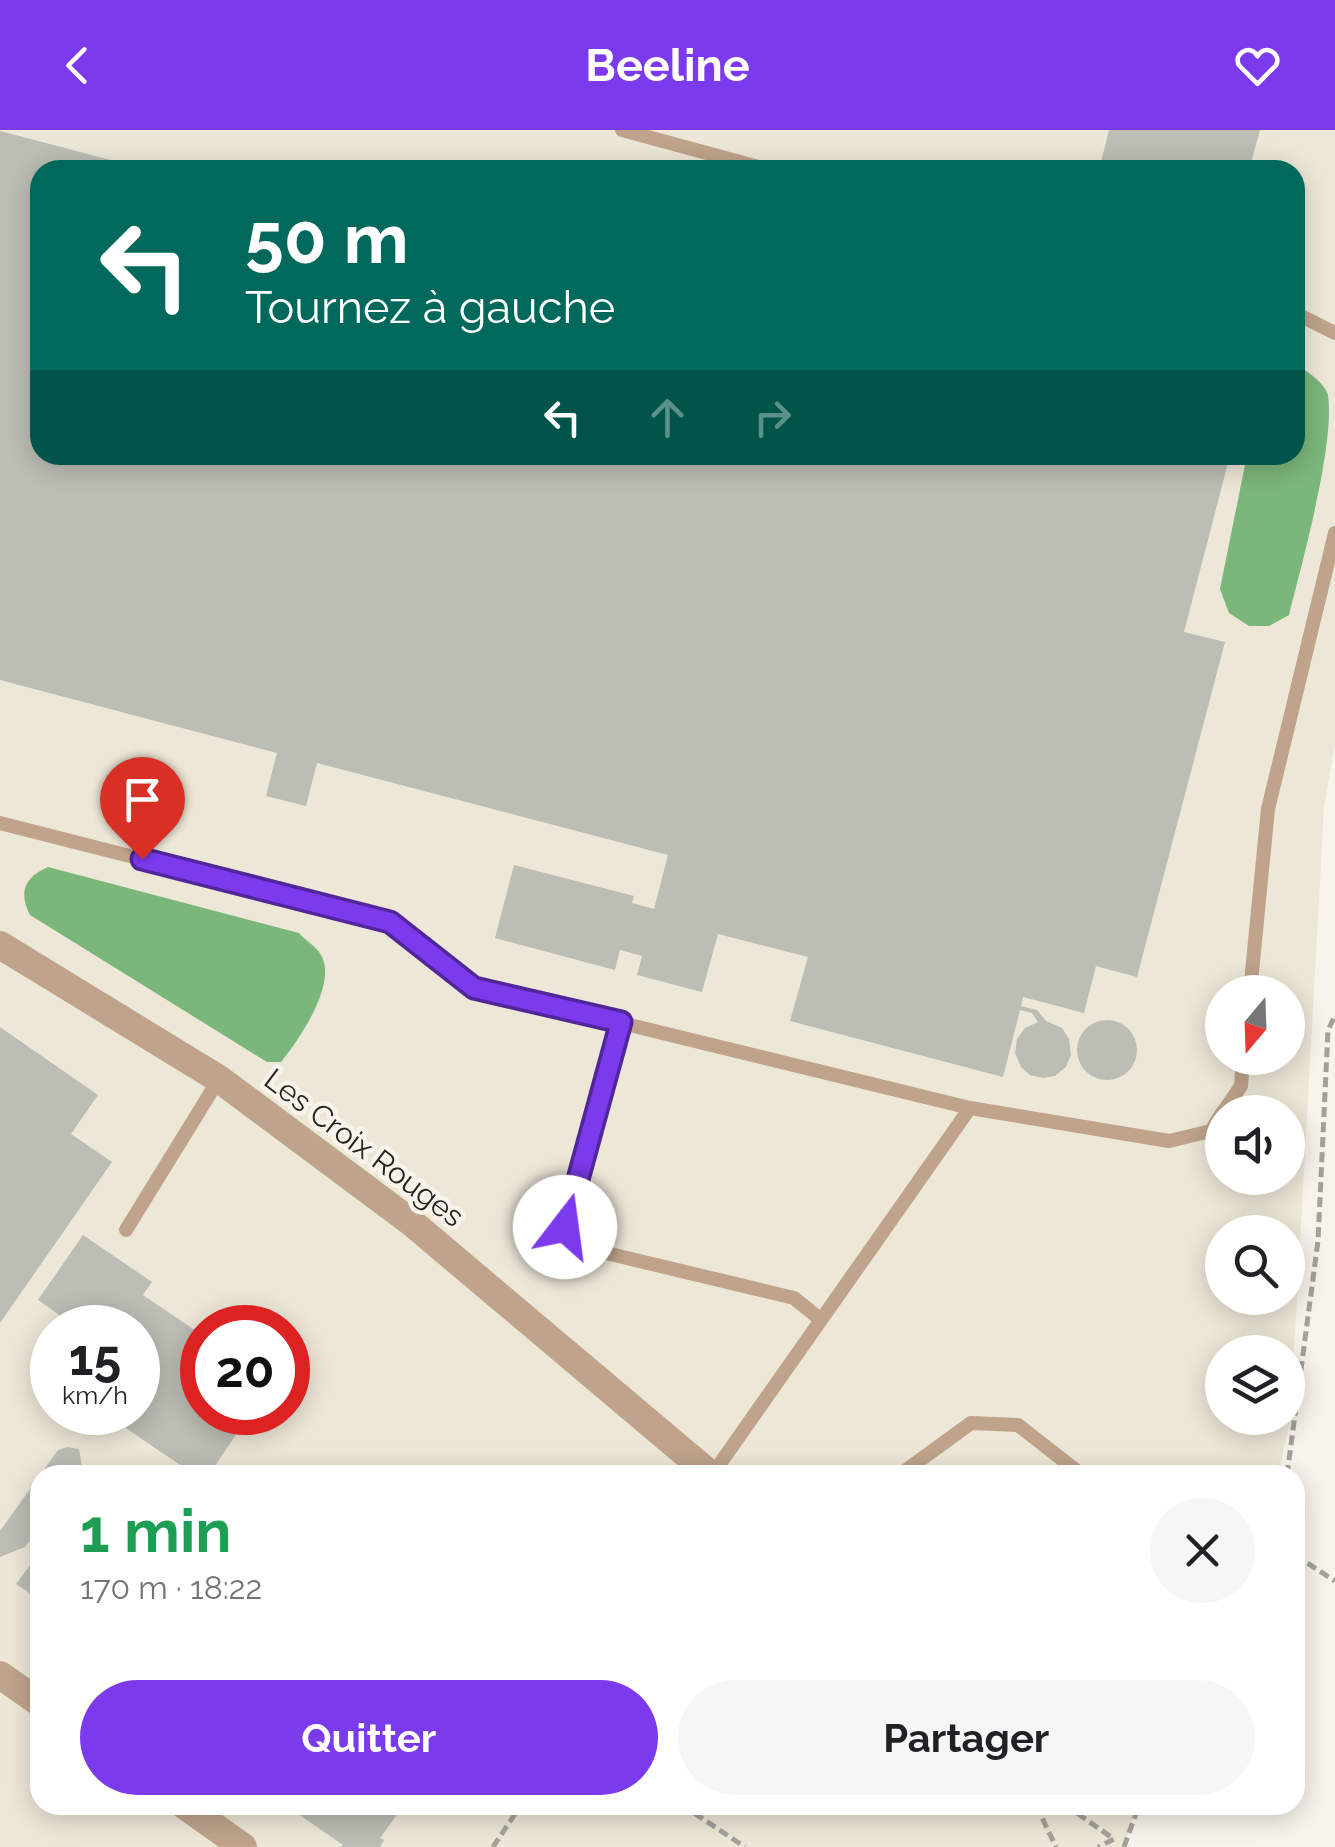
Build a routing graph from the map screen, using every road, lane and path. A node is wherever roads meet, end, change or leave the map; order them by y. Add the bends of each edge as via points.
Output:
1 (622, 130) edge
2 (733, 160) edge
3 (1335, 314) edge
4 (1305, 318) edge
5 (1330, 331) edge
6 (1335, 533) edge
7 (0, 823) edge
8 (0, 945) edge
9 (1252, 975) edge
10 (1335, 1016) edge
11 (621, 1022) junction
12 (218, 1079) junction
13 (970, 1108) junction
14 (1205, 1132) edge
15 (126, 1230) dead end
16 (821, 1320) junction
17 (699, 1465) edge
18 (718, 1465) edge
19 (913, 1465) edge
20 (1069, 1465) edge
21 (1287, 1465) edge
22 (1305, 1562) edge
23 (1335, 1581) edge
24 (0, 1675) edge
25 (30, 1696) edge
26 (198, 1815) edge
27 (514, 1815) edge
28 (697, 1815) edge
29 (1041, 1815) edge
30 (1079, 1815) edge
31 (1136, 1815) edge
32 (243, 1847) edge
33 (493, 1847) edge
34 (745, 1847) edge
35 (1056, 1847) edge
36 (1098, 1847) edge
37 (1124, 1847) edge

1 - 2 lane
3 - 5 lane
4 - 5 lane
6 - 9 lane via 1268,809
7 - 11 lane via 390,922 474,988
8 - 12 street, Les Croix Rouges
10 - 21 path via 1328,1030 1318,1241
11 - 13 lane
11 - 16 lane via 565,1227 581,1247 794,1298
12 - 15 lane
12 - 17 street, Les Croix Rouges via 411,1222
13 - 14 lane via 1169,1141
13 - 16 lane
16 - 18 lane
19 - 20 lane via 970,1423 1018,1425
22 - 23 path
24 - 25 street
26 - 32 street
27 - 33 path
28 - 34 path
29 - 35 path
30 - 36 path via 1114,1839
31 - 37 path

